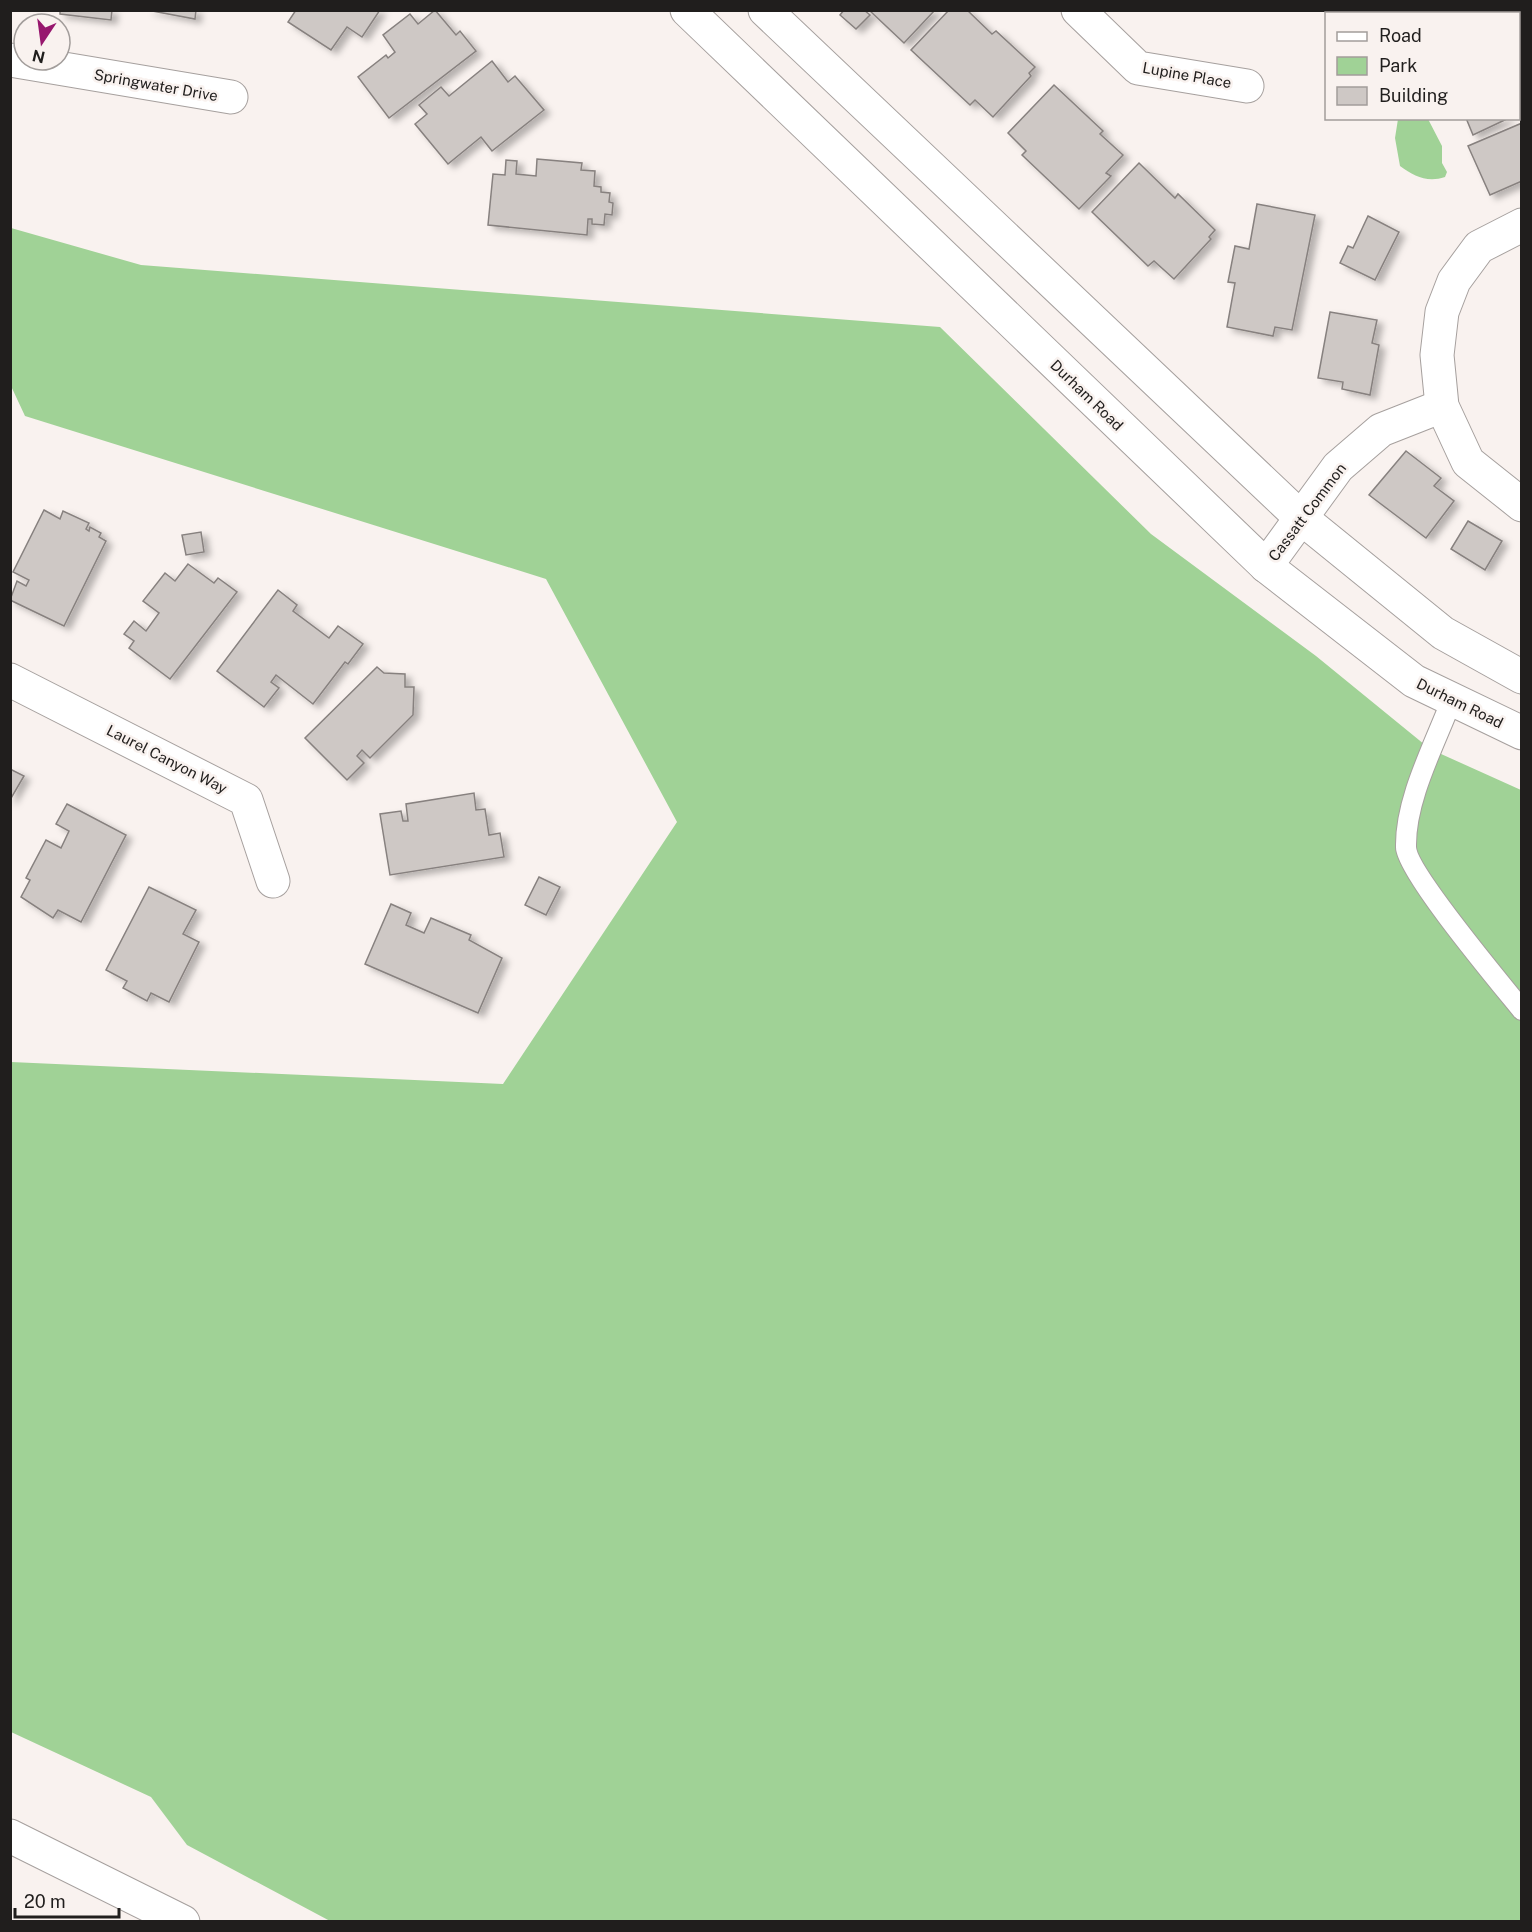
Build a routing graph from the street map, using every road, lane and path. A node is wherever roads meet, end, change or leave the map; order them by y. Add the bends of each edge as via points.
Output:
1 (687, 10) edge
2 (765, 10) edge
3 (1078, 10) edge
4 (10, 60) edge
5 (1247, 86) dead end
6 (231, 97) dead end
7 (1521, 225) edge
8 (1442, 406) junction
9 (1521, 505) edge
10 (1300, 517) junction
11 (1266, 566) junction
12 (1521, 677) edge
13 (10, 680) edge
14 (1452, 699) junction
15 (1521, 733) edge
16 (273, 881) dead end
17 (1521, 1010) edge
18 (10, 1836) edge
19 (183, 1922) edge

1 - 11 main road, Durham Road
2 - 10 main road
3 - 5 main road, Lupine Place via 1138,68
4 - 6 main road, Springwater Drive
7 - 8 main road via 1479,247 1454,281 1442,312 1437,355
8 - 9 main road via 1468,462
8 - 10 main road, Cassatt Common via 1382,430 1338,467
10 - 11 main road, Cassatt Common
10 - 12 main road via 1443,633
11 - 14 main road, Durham Road via 1414,681
13 - 16 main road, Laurel Canyon Way via 246,800
14 - 15 main road, Durham Road
14 - 17 lane via 1408,813 1406,850 1419,878
18 - 19 main road

